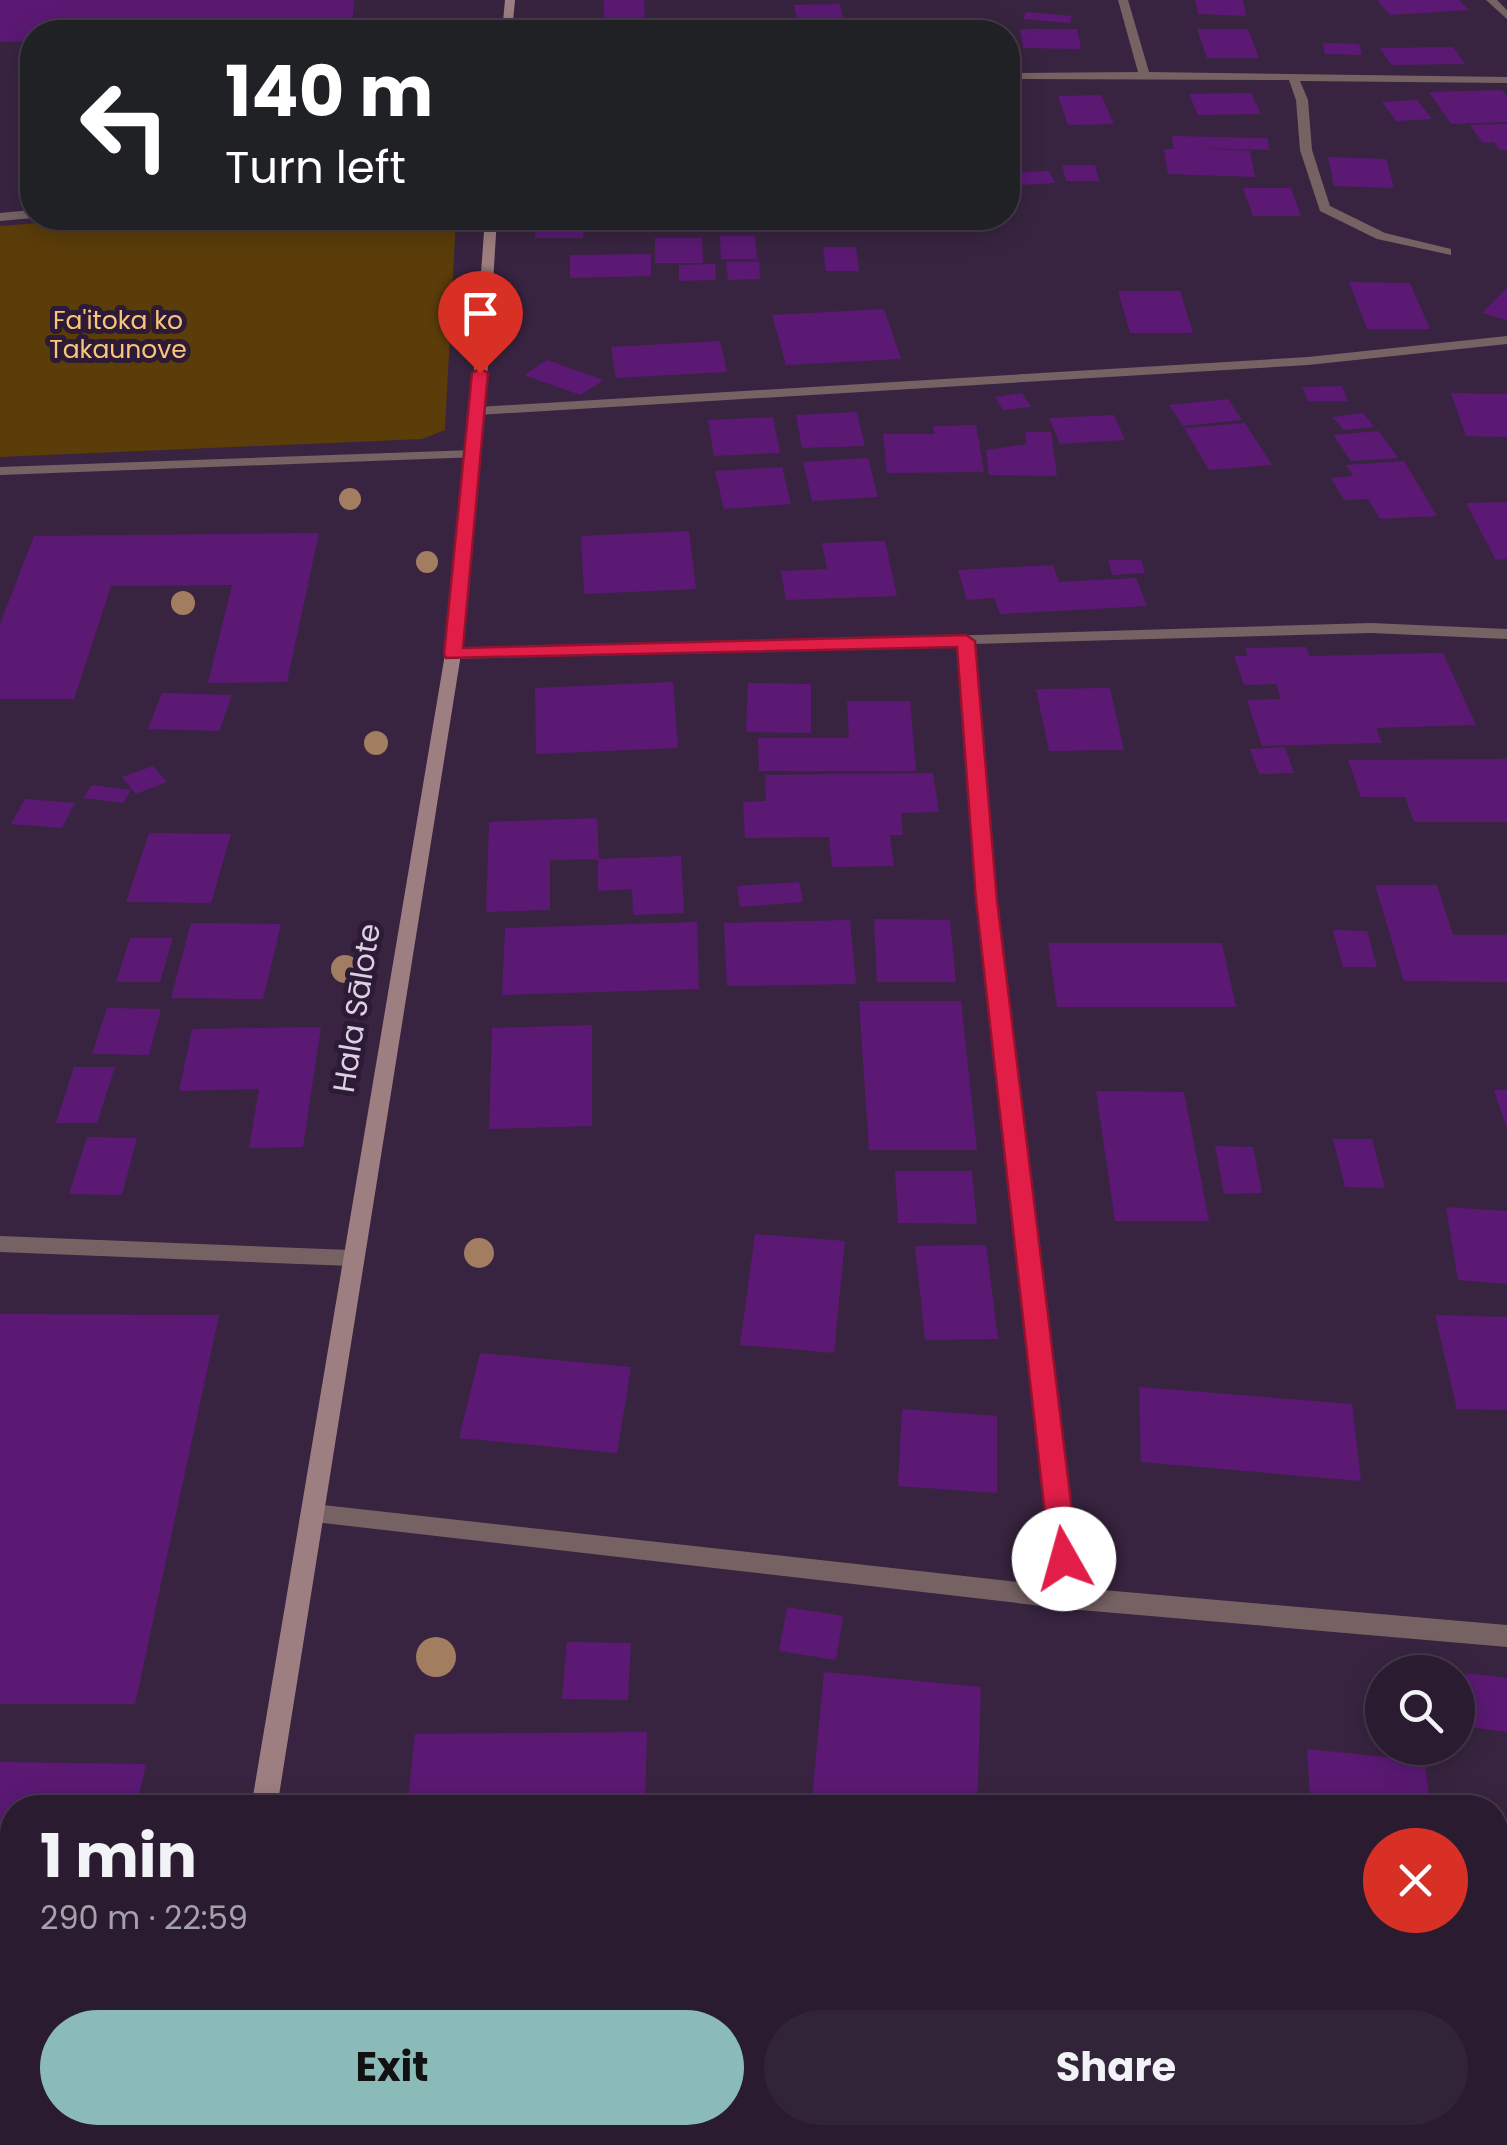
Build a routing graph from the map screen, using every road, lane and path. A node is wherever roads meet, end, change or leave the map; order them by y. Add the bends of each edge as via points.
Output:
1 (1124, 0) edge
2 (1491, 0) edge
3 (1507, 16) edge
4 (1144, 72) junction
5 (1020, 76) edge
6 (1294, 80) junction
7 (1507, 80) edge
8 (490, 230) edge
9 (1446, 252) dead end
10 (1507, 340) edge
11 (478, 412) junction
12 (473, 454) junction
13 (0, 471) edge
14 (1507, 635) edge
15 (966, 641) junction
16 (453, 654) junction
17 (0, 1244) edge
18 (351, 1258) junction
19 (314, 1514) junction
20 (1069, 1598) junction
21 (1507, 1636) edge
22 (266, 1795) edge

1 - 4 street
2 - 3 street
4 - 5 street
4 - 6 street
6 - 7 street
6 - 9 street via 1324,208 1381,236
8 - 11 main road, Hala Sālote
10 - 11 street via 1308,362
11 - 12 main road, Hala Sālote
12 - 13 street
12 - 16 main road, Hala Sālote
14 - 15 street via 1371,628
15 - 16 street
15 - 20 street via 987,900
16 - 18 main road, Hala Sālote
17 - 18 street
18 - 19 main road, Hala Sālote
19 - 20 street
19 - 22 main road, Hala Sālote
20 - 21 street

